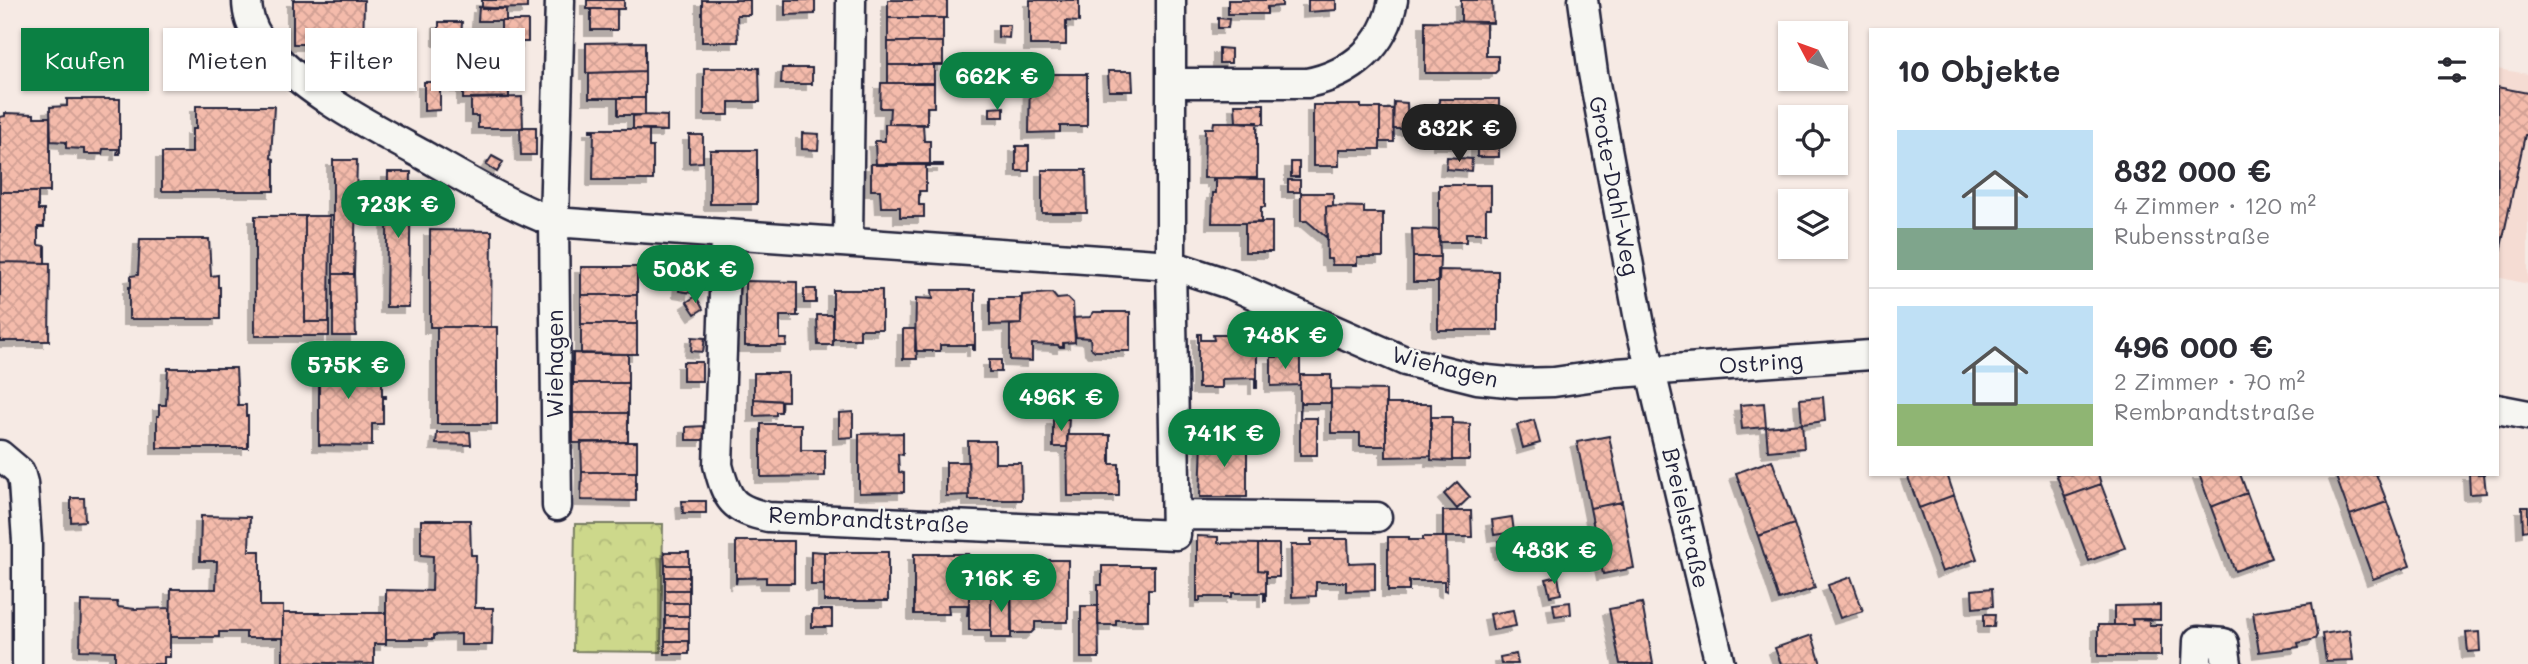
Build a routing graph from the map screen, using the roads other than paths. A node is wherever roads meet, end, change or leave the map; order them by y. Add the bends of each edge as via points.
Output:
1 (247, 0) edge
2 (559, 0) edge
3 (851, 0) edge
4 (1171, 0) edge
5 (1392, 0) edge
6 (1583, 0) edge
7 (1172, 83) junction
8 (554, 222) junction
9 (726, 235) junction
10 (848, 242) junction
11 (1171, 265) junction
12 (1869, 355) edge
13 (1651, 371) junction
14 (2499, 409) edge
15 (2528, 415) edge
16 (0, 454) edge
17 (556, 506) dead end
18 (1175, 515) junction
19 (1377, 517) dead end
20 (27, 664) edge
21 (1720, 664) edge
22 (2197, 664) edge
23 (2227, 664) edge

1 - 8 street, Wiehagen via 259,38 320,95 453,172
2 - 8 street, Wiehagen
3 - 10 street
4 - 7 street
5 - 7 street via 1386,24 1370,51 1325,80
6 - 13 street, Grote-Dahl-Weg
7 - 11 street
8 - 9 street, Wiehagen
8 - 17 street, Wiehagen
9 - 10 street, Wiehagen
9 - 18 street, Rembrandtstraße via 718,465 724,491 736,506 768,516 1176,535
10 - 11 street, Wiehagen
11 - 13 street, Wiehagen via 1232,285 1405,362 1477,379 1554,382
11 - 18 street
12 - 13 street, Ostring
13 - 21 street, Breielstraße
14 - 15 street
16 - 20 street via 20,472 23,483
18 - 19 street
22 - 23 street via 2198,641 2224,643

